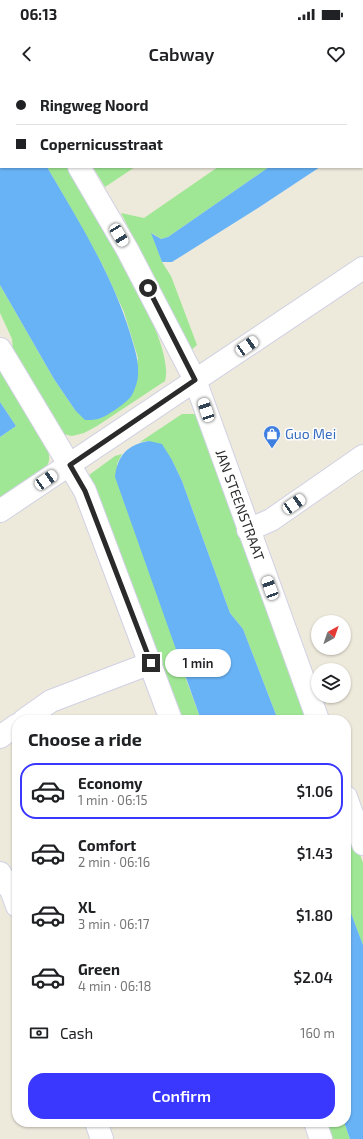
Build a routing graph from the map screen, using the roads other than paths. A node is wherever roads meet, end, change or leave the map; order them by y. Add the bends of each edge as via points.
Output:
1 (80, 168) edge
2 (363, 268) edge
3 (0, 349) edge
4 (195, 380) junction
5 (363, 456) edge
6 (70, 465) junction
7 (0, 511) edge
8 (248, 530) junction
9 (151, 663) junction
10 (32, 715) edge
11 (169, 715) edge
12 (316, 715) edge
13 (12, 729) edge
14 (0, 737) edge
15 (351, 811) edge
16 (363, 844) edge
17 (0, 873) edge
18 (12, 892) edge
19 (98, 1127) edge
20 (317, 1127) edge
21 (102, 1139) edge
22 (321, 1139) edge

1 - 4 street, JAN STEENSTRAAT via 127,248
2 - 4 street
3 - 6 street
4 - 6 street
4 - 8 street, JAN STEENSTRAAT
5 - 8 street via 271,520
6 - 7 street
6 - 9 street via 85,491
8 - 12 street, JAN STEENSTRAAT
9 - 10 street via 51,702
9 - 11 street
13 - 14 street
15 - 16 street
17 - 18 street
19 - 21 street
20 - 22 street

